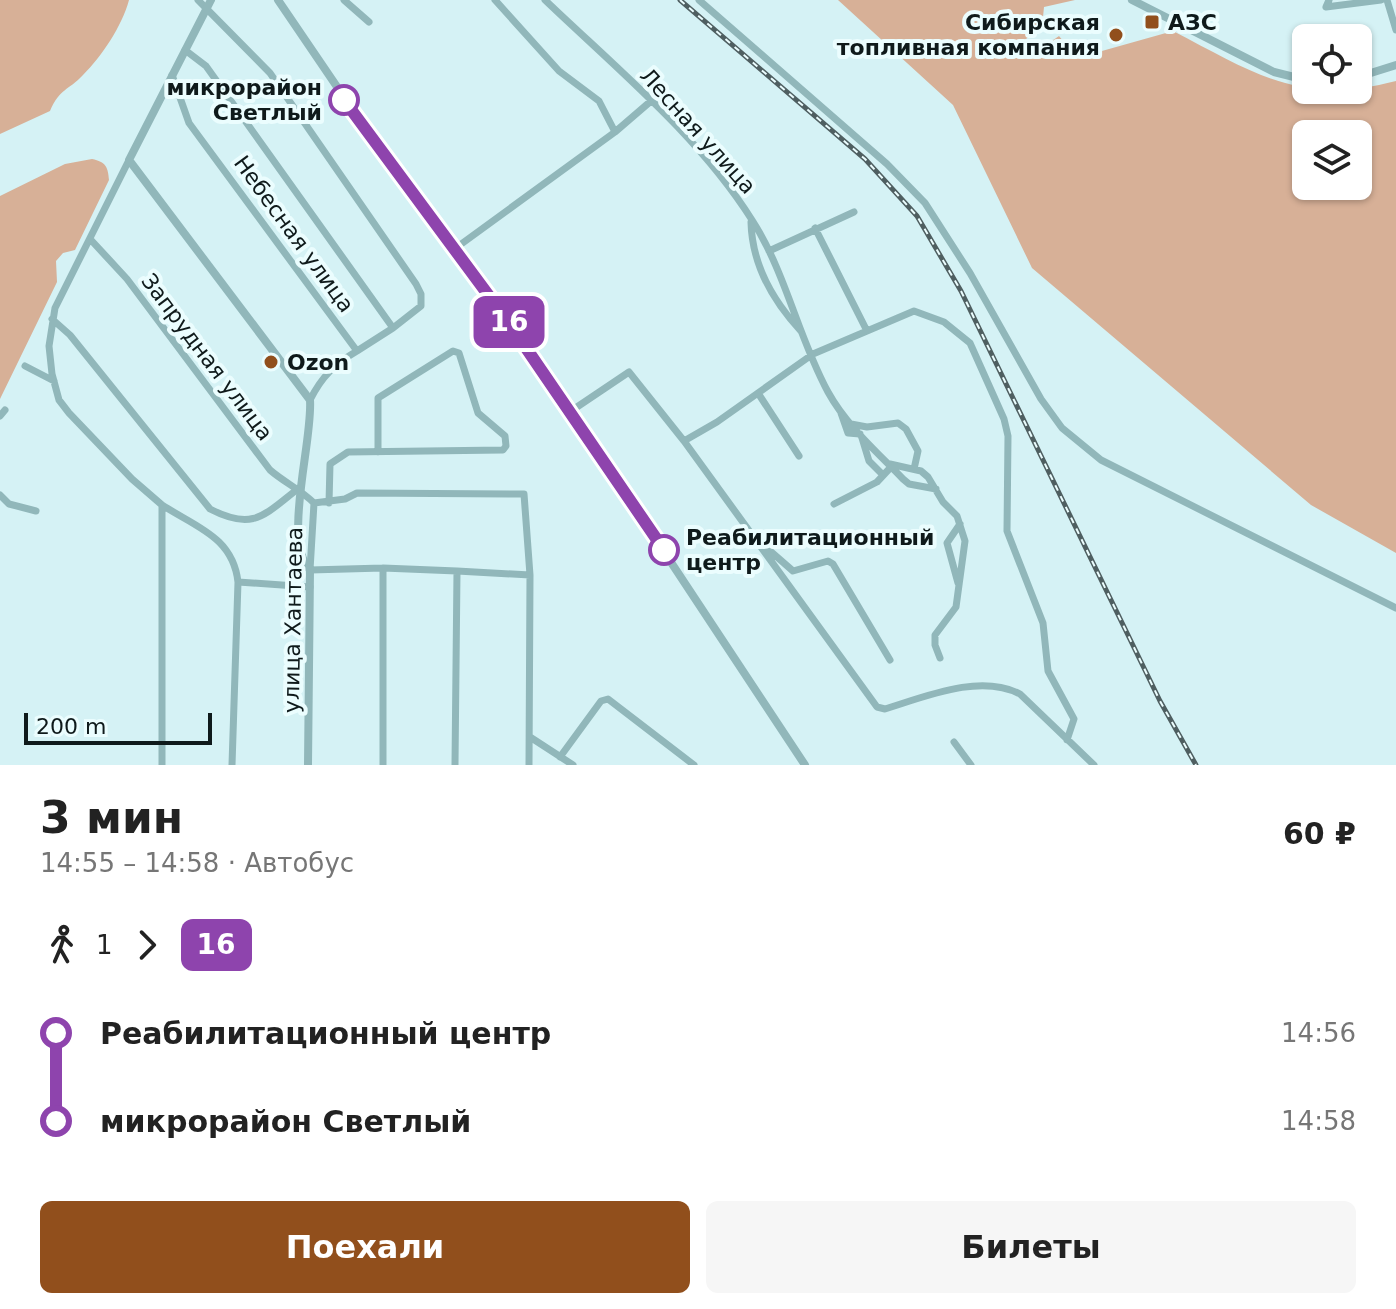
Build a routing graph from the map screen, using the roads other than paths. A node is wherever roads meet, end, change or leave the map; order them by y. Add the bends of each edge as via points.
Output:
1 (198, 0) edge
2 (211, 0) edge
3 (278, 0) edge
4 (344, 0) edge
5 (495, 0) edge
6 (545, 0) edge
7 (699, 0) edge
8 (1132, 0) edge
9 (1329, 0) edge
10 (1381, 0) edge
11 (1391, 4) edge
12 (205, 10) junction
13 (369, 22) dead end
14 (1396, 30) edge
15 (185, 50) junction
16 (1396, 65) edge
17 (1372, 73) edge
18 (172, 75) junction
19 (1292, 76) edge
20 (651, 101) junction
21 (615, 132) junction
22 (129, 160) junction
23 (854, 212) dead end
24 (751, 218) junction
25 (815, 228) junction
26 (91, 240) junction
27 (453, 250) junction
28 (769, 251) junction
29 (52, 319) junction
30 (393, 328) junction
31 (867, 331) junction
32 (805, 336) junction
33 (357, 351) junction
34 (813, 354) junction
35 (25, 366) dead end
36 (54, 381) junction
37 (758, 393) junction
38 (310, 400) junction
39 (571, 411) junction
40 (841, 411) junction
41 (851, 424) junction
42 (860, 435) junction
43 (684, 441) junction
44 (378, 452) junction
45 (799, 456) dead end
46 (889, 465) junction
47 (914, 469) junction
48 (883, 475) junction
49 (299, 488) junction
50 (936, 489) junction
51 (0, 495) edge
52 (314, 503) junction
53 (329, 503) junction
54 (834, 504) dead end
55 (162, 505) junction
56 (36, 511) dead end
57 (960, 524) junction
58 (751, 535) junction
59 (383, 568) junction
60 (310, 570) junction
61 (457, 571) junction
62 (530, 575) junction
63 (238, 582) junction
64 (959, 586) junction
65 (310, 587) junction
66 (1396, 608) edge
67 (940, 658) dead end
68 (890, 660) dead end
69 (530, 737) junction
70 (1067, 740) junction
71 (954, 742) dead end
72 (560, 757) junction
73 (162, 765) edge
74 (232, 765) edge
75 (308, 765) edge
76 (383, 765) edge
77 (455, 765) edge
78 (529, 765) edge
79 (573, 765) edge
80 (694, 765) edge
81 (805, 765) edge
82 (971, 765) edge
83 (1094, 765) edge

1 - 12 street
2 - 12 street
3 - 27 street
4 - 13 street
5 - 21 street via 559,71 599,101
6 - 20 street, Лесная улица
7 - 66 street via 925,203 1062,428 1101,460
8 - 19 street
9 - 10 street via 1326,7
11 - 14 street
12 - 15 street
12 - 30 street via 270,73 416,284 421,306
15 - 18 street
15 - 30 street via 206,66
16 - 17 street
18 - 22 street
18 - 33 street, Небесная улица via 189,123
20 - 21 street
20 - 24 street, Лесная улица
21 - 27 street
22 - 26 street
22 - 38 street
23 - 25 street
24 - 28 street, Лесная улица
24 - 32 street via 761,274
25 - 28 street
25 - 31 street
26 - 29 street
26 - 49 street, Запрудная улица via 127,279 270,470
27 - 39 street
28 - 32 street, Лесная улица
29 - 36 street
29 - 49 street via 210,509 243,521 273,511
30 - 33 street
31 - 34 street
31 - 70 street via 914,311 944,322 970,343 1004,419 1007,531 1043,623 1048,671 1074,719
32 - 34 street, Лесная улица
33 - 38 street via 334,365
34 - 37 street
34 - 40 street, Лесная улица
35 - 36 street
36 - 55 street via 69,413
37 - 43 street
37 - 45 street
38 - 49 street via 311,432
39 - 43 street via 629,372
39 - 81 street
40 - 41 street, Лесная улица
40 - 42 street via 848,433
41 - 42 street, Лесная улица
41 - 47 street via 898,423 918,451
42 - 46 street, Лесная улица
42 - 48 street via 869,461
43 - 58 street
44 - 44 street via 503,450 506,446 505,436 478,413 459,353 453,351 378,398
44 - 53 street via 348,452 330,464
46 - 47 street
46 - 48 street
46 - 50 street, Лесная улица via 909,484
47 - 50 street
48 - 54 street
49 - 52 street, улица Хантаева
49 - 60 street via 300,556
50 - 57 street
51 - 56 street via 9,504
52 - 53 street
52 - 60 street, улица Хантаева
53 - 62 street via 357,493 524,494
55 - 63 street via 225,544
55 - 73 street
57 - 64 street via 965,541
57 - 64 street via 947,543
58 - 68 street via 793,571 833,564
58 - 70 street via 877,707 942,691 1007,687
59 - 60 street
59 - 61 street
59 - 76 street
60 - 65 street, улица Хантаева
61 - 62 street
61 - 77 street
62 - 69 street
63 - 65 street
63 - 74 street
64 - 67 street via 951,619 935,635
65 - 75 street, улица Хантаева
69 - 72 street
69 - 78 street
70 - 83 street
71 - 82 street
72 - 79 street
72 - 80 street via 601,701 608,699

